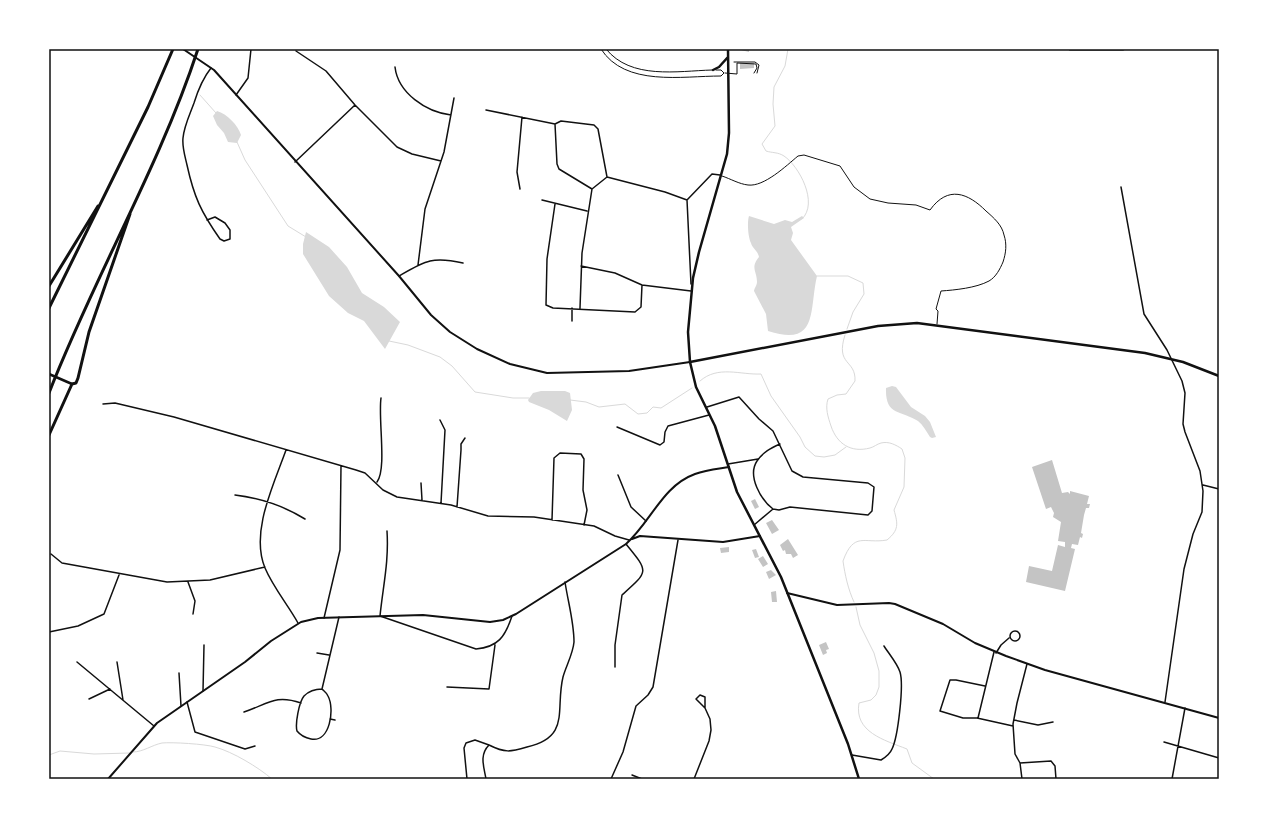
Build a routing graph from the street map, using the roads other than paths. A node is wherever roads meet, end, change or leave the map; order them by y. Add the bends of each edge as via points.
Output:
1 (173, 49) edge
2 (183, 49) edge
3 (251, 49) edge
4 (601, 49) edge
5 (606, 49) edge
6 (728, 49) edge
7 (1070, 49) edge
8 (1123, 49) edge
9 (198, 50) edge
10 (296, 51) dead end
11 (728, 56) junction
12 (734, 62) dead end
13 (395, 66) dead end
14 (211, 68) junction
15 (713, 70) junction
16 (724, 73) junction
17 (754, 73) dead end
18 (757, 73) dead end
19 (728, 74) junction
20 (236, 96) junction
21 (454, 98) dead end
22 (355, 104) junction
23 (486, 110) dead end
24 (451, 115) junction
25 (523, 116) junction
26 (555, 124) junction
27 (441, 161) junction
28 (295, 162) junction
29 (722, 176) junction
30 (608, 177) junction
31 (1121, 188) dead end
32 (520, 189) dead end
33 (592, 189) junction
34 (107, 190) junction
35 (542, 200) dead end
36 (687, 200) junction
37 (132, 204) junction
38 (555, 204) junction
39 (587, 210) junction
40 (207, 220) junction
41 (463, 263) dead end
42 (418, 265) junction
43 (581, 266) junction
44 (399, 276) junction
45 (642, 285) junction
46 (49, 286) edge
47 (692, 287) junction
48 (691, 291) junction
49 (49, 308) edge
50 (572, 308) junction
51 (580, 308) junction
52 (572, 321) dead end
53 (937, 324) junction
54 (1173, 360) junction
55 (690, 362) junction
56 (49, 374) edge
57 (1219, 376) edge
58 (72, 384) junction
59 (49, 394) edge
60 (381, 398) dead end
61 (103, 404) dead end
62 (707, 407) junction
63 (710, 414) junction
64 (440, 420) dead end
65 (617, 427) dead end
66 (49, 435) edge
67 (465, 438) dead end
68 (780, 444) junction
69 (286, 450) junction
70 (758, 459) junction
71 (341, 466) junction
72 (728, 466) junction
73 (618, 476) dead end
74 (377, 482) junction
75 (421, 484) dead end
76 (1203, 485) junction
77 (1219, 489) edge
78 (235, 495) dead end
79 (422, 500) junction
80 (268, 502) junction
81 (441, 503) junction
82 (457, 507) junction
83 (773, 509) junction
84 (305, 519) dead end
85 (552, 520) junction
86 (646, 521) junction
87 (584, 525) junction
88 (753, 525) junction
89 (387, 531) dead end
90 (760, 536) junction
91 (631, 540) junction
92 (678, 540) junction
93 (626, 544) junction
94 (51, 554) dead end
95 (265, 567) junction
96 (119, 575) junction
97 (188, 582) junction
98 (565, 582) junction
99 (787, 593) junction
100 (193, 614) dead end
101 (380, 616) junction
102 (512, 616) junction
103 (339, 617) junction
104 (324, 618) junction
105 (298, 623) junction
106 (49, 632) edge
107 (1010, 638) junction
108 (494, 644) junction
109 (204, 645) dead end
110 (884, 646) dead end
111 (995, 652) junction
112 (317, 653) dead end
113 (329, 655) junction
114 (77, 662) dead end
115 (117, 662) dead end
116 (1027, 664) junction
117 (615, 667) dead end
118 (179, 673) dead end
119 (985, 686) junction
120 (447, 687) dead end
121 (110, 689) junction
122 (322, 689) junction
123 (203, 691) junction
124 (89, 699) dead end
125 (123, 700) junction
126 (187, 702) junction
127 (1166, 702) junction
128 (301, 703) junction
129 (181, 706) junction
130 (705, 708) junction
131 (1185, 708) junction
132 (244, 712) dead end
133 (978, 718) junction
134 (1219, 718) edge
135 (330, 719) junction
136 (335, 720) dead end
137 (1014, 720) junction
138 (1053, 722) dead end
139 (154, 726) junction
140 (1014, 726) junction
141 (1164, 742) dead end
142 (489, 745) junction
143 (255, 746) dead end
144 (1178, 746) junction
145 (852, 755) junction
146 (1219, 758) edge
147 (1020, 763) junction
148 (632, 775) dead end
149 (108, 779) edge
150 (467, 779) edge
151 (486, 779) edge
152 (611, 779) edge
153 (642, 779) edge
154 (694, 779) edge
155 (859, 779) edge
156 (1022, 779) edge
157 (1056, 779) edge
158 (1172, 779) edge

1 - 34 highway via 153,98
2 - 14 street
3 - 20 street via 248,78
4 - 16 lane via 612,63 630,73 656,76 721,76
5 - 15 lane via 613,58 633,68 650,71
6 - 11 main road
7 - 8 highway
9 - 37 highway via 172,118
10 - 22 street via 326,71
11 - 15 main road
11 - 19 main road
12 - 18 lane via 755,62 759,65
13 - 24 street via 396,76 418,102 434,112
14 - 20 street
14 - 40 street via 197,93 183,142 195,198
15 - 16 lane via 721,70
16 - 19 lane
17 - 19 lane via 756,64 737,63 736,74
19 - 29 main road via 729,133
20 - 28 street
21 - 24 street
22 - 27 street via 401,150
22 - 28 street
23 - 25 street
24 - 27 street
25 - 26 street
25 - 32 street via 517,172
26 - 30 street via 561,121 596,126
26 - 33 street via 558,168
27 - 42 street via 425,209
28 - 44 street
29 - 36 street via 712,174
29 - 47 main road via 699,252
29 - 53 lane via 749,185 761,184 798,156 804,155 838,166 861,193 876,201 916,205 930,210 942,198 956,194 966,196 979,204 994,217 1002,229 1006,247 1002,265 989,281 982,284 941,291 936,309
30 - 33 street
30 - 36 street
31 - 54 street via 1144,314
33 - 39 street
34 - 46 highway
34 - 49 highway
35 - 38 street
36 - 47 street
37 - 58 highway via 89,332 79,376 76,383
37 - 59 highway
38 - 39 street
38 - 50 street via 544,302 550,307
39 - 43 street
40 - 40 street via 220,239 230,239 230,230 221,220 215,217
41 - 42 street via 436,259
42 - 44 street
43 - 45 street via 615,273
43 - 51 street
44 - 55 street via 431,315 446,328 488,355 521,368 547,373 612,372 646,370
45 - 48 street
45 - 51 street via 641,308 638,311
47 - 48 main road
48 - 55 main road via 688,332
50 - 51 street
50 - 52 street
53 - 54 main road via 1145,353
53 - 55 main road via 902,323 878,326
54 - 57 main road
54 - 76 street via 1184,387 1185,432 1197,461
55 - 62 main road via 696,387
56 - 58 main road
58 - 66 highway
60 - 74 street via 379,413 382,471
61 - 69 street via 115,403 153,412
62 - 63 main road
62 - 68 street via 740,397 773,431
63 - 65 street via 668,426 664,442 660,445
63 - 72 main road
64 - 81 street via 445,430
67 - 82 street via 460,450
68 - 70 street
68 - 83 street via 790,467 799,476 871,484 874,488 872,509 870,514 864,516 797,508
69 - 71 street
69 - 80 street
70 - 72 street
70 - 83 street via 754,470 755,482 763,498
71 - 74 street via 362,472
71 - 104 street via 340,550
72 - 86 street via 699,472 679,482
72 - 88 main road
73 - 86 street via 631,507
74 - 79 street via 394,496
75 - 79 street
76 - 77 street
76 - 127 street via 1204,504 1184,569
78 - 80 street
79 - 81 street
80 - 84 street
80 - 95 street via 261,532
81 - 82 street
82 - 85 street via 488,516
83 - 88 street
85 - 87 street
85 - 87 street via 554,458 560,453 575,453 581,454 584,458 583,490 587,510
86 - 91 street
87 - 91 street via 599,527 615,536
88 - 90 main road
89 - 101 street via 387,574
90 - 92 street via 723,542
90 - 99 main road
91 - 92 street via 640,536
91 - 93 street
92 - 152 street via 653,687 636,706
93 - 98 street
93 - 117 street via 640,562 643,572 640,580 622,595 615,645
94 - 96 street via 62,563
95 - 97 street via 210,580
95 - 105 street
96 - 97 street via 162,582
96 - 106 street via 104,614 78,626
97 - 100 street via 195,601
98 - 102 street
98 - 142 street via 574,643 563,678 561,716 557,726 548,739 533,746 505,752
99 - 111 street via 836,605 895,604 943,624
99 - 145 main road
101 - 102 street via 430,615 486,622 500,621
101 - 103 street
101 - 108 street via 470,648 487,648
102 - 108 street via 506,630
103 - 104 street
103 - 113 street
104 - 105 street
105 - 123 street
107 - 107 street via 1019,640 1020,634 1010,632
107 - 111 street
108 - 120 street via 489,689
109 - 123 street
110 - 145 street via 896,664 900,676 900,704 895,741 890,753 881,760
111 - 116 street
111 - 119 street
112 - 113 street
113 - 122 street
114 - 121 street
115 - 125 street
116 - 127 street
116 - 137 street
118 - 129 street
119 - 133 street
119 - 133 street via 952,679 941,705 940,711 944,713 963,718
121 - 124 street
121 - 125 street
122 - 128 street via 308,693
122 - 135 street via 330,701
123 - 126 street
125 - 139 street
126 - 129 street
126 - 143 street via 195,732 245,749
127 - 131 street
128 - 132 street via 274,699
128 - 135 street via 296,727 302,736 312,740 320,738 327,731
129 - 139 street
130 - 130 street via 706,697 700,695 696,699
130 - 154 street via 711,730
131 - 134 street
131 - 144 street
133 - 140 street
135 - 136 street
137 - 138 street via 1038,726
137 - 140 street
139 - 149 street
140 - 147 street via 1015,754
141 - 144 street
142 - 150 street via 475,740 465,745 463,750
142 - 151 street via 482,757
144 - 146 street
144 - 158 street
145 - 155 main road
147 - 156 street
147 - 157 street via 1051,761 1056,766
148 - 153 street

